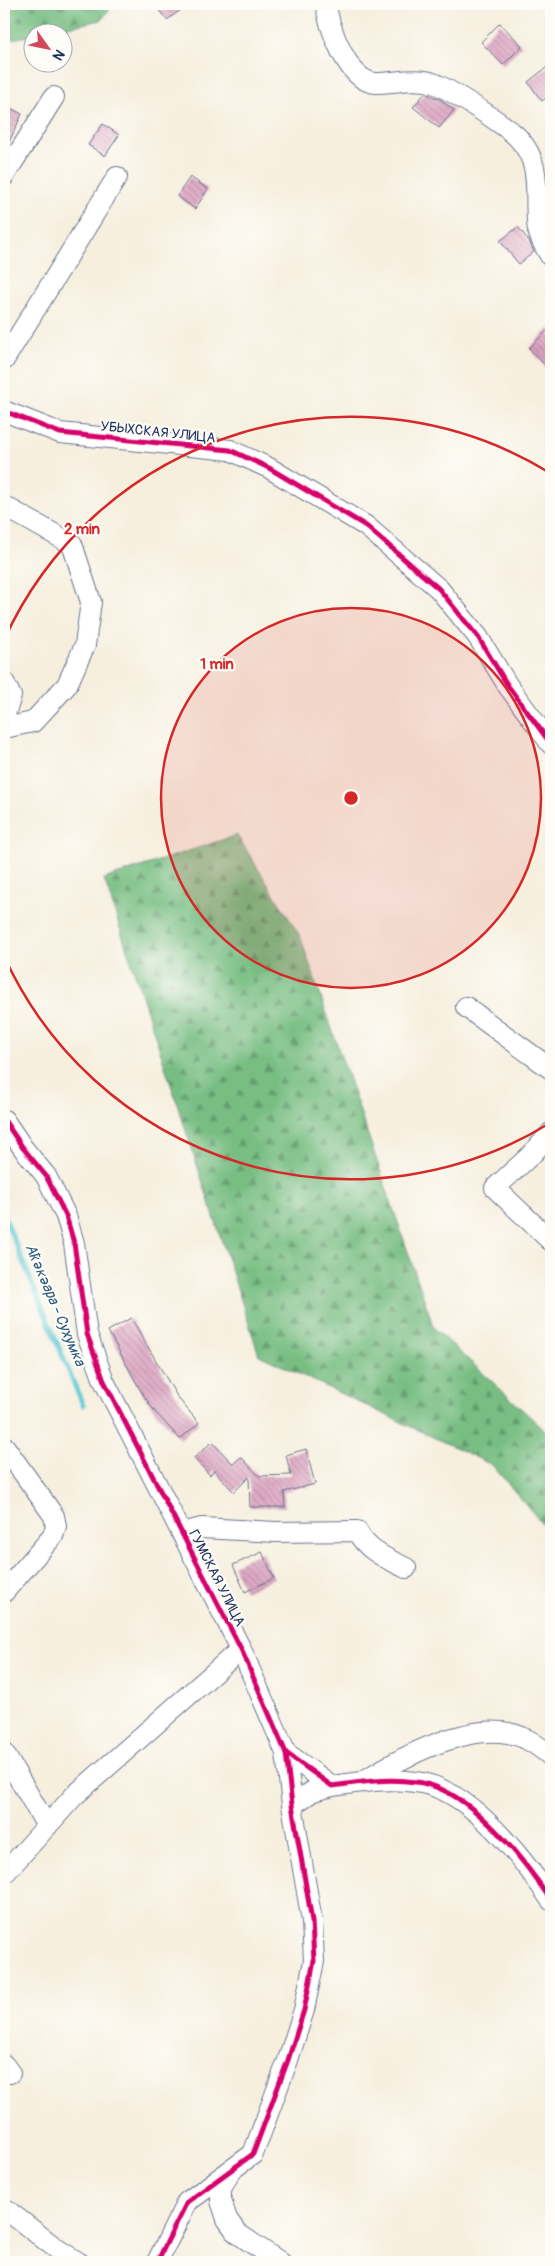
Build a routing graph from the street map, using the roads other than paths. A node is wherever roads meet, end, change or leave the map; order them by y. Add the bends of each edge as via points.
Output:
1 (326, 4) edge
2 (54, 97) dead end
3 (4, 176) edge
4 (117, 176) dead end
5 (551, 257) edge
6 (4, 360) edge
7 (4, 412) edge
8 (4, 506) edge
9 (4, 682) edge
10 (4, 718) edge
11 (4, 728) edge
12 (551, 744) edge
13 (466, 1007) dead end
14 (551, 1069) edge
15 (4, 1120) edge
16 (551, 1133) edge
17 (551, 1241) edge
18 (4, 1446) edge
19 (182, 1532) junction
20 (406, 1568) dead end
21 (4, 1592) edge
22 (241, 1649) junction
23 (4, 1753) edge
24 (286, 1753) junction
25 (551, 1756) edge
26 (362, 1782) junction
27 (332, 1786) junction
28 (292, 1805) junction
29 (47, 1826) junction
30 (4, 1874) edge
31 (551, 1900) edge
32 (231, 2170) junction
33 (4, 2208) edge
34 (78, 2262) edge
35 (157, 2262) edge
36 (280, 2262) edge

1 - 5 street via 328,20 340,52 355,71 373,83 431,82 450,90 518,137 530,153 534,167 538,230
2 - 3 street
4 - 6 street
7 - 12 street, УБЫХСКАЯ УЛИЦА via 60,433 230,450 269,468 350,516 439,589 478,637 508,686
8 - 11 street via 72,544 91,602 85,645 67,685 33,722
9 - 10 street via 12,696
13 - 14 street
15 - 19 street, ГУМСКАЯ УЛИЦА via 46,1176 66,1216 74,1243 87,1334 104,1381
16 - 17 street via 496,1188
18 - 21 street via 54,1516 56,1526 53,1536
19 - 20 street via 202,1528 276,1532 357,1531 362,1542 375,1552
19 - 22 street, ГУМСКАЯ УЛИЦА
22 - 24 street, ГУМСКАЯ УЛИЦА
22 - 29 street via 74,1796
23 - 29 street
24 - 27 street
24 - 28 street
25 - 26 street via 525,1738 486,1732 459,1737 416,1753
26 - 27 street
26 - 31 street via 418,1782 452,1794 486,1820 529,1867
27 - 28 street via 312,1791
28 - 32 street via 312,1921 314,1961 304,2010 253,2154
29 - 30 street
32 - 35 street via 187,2202
32 - 36 street via 221,2189 227,2219 238,2233
33 - 34 street

